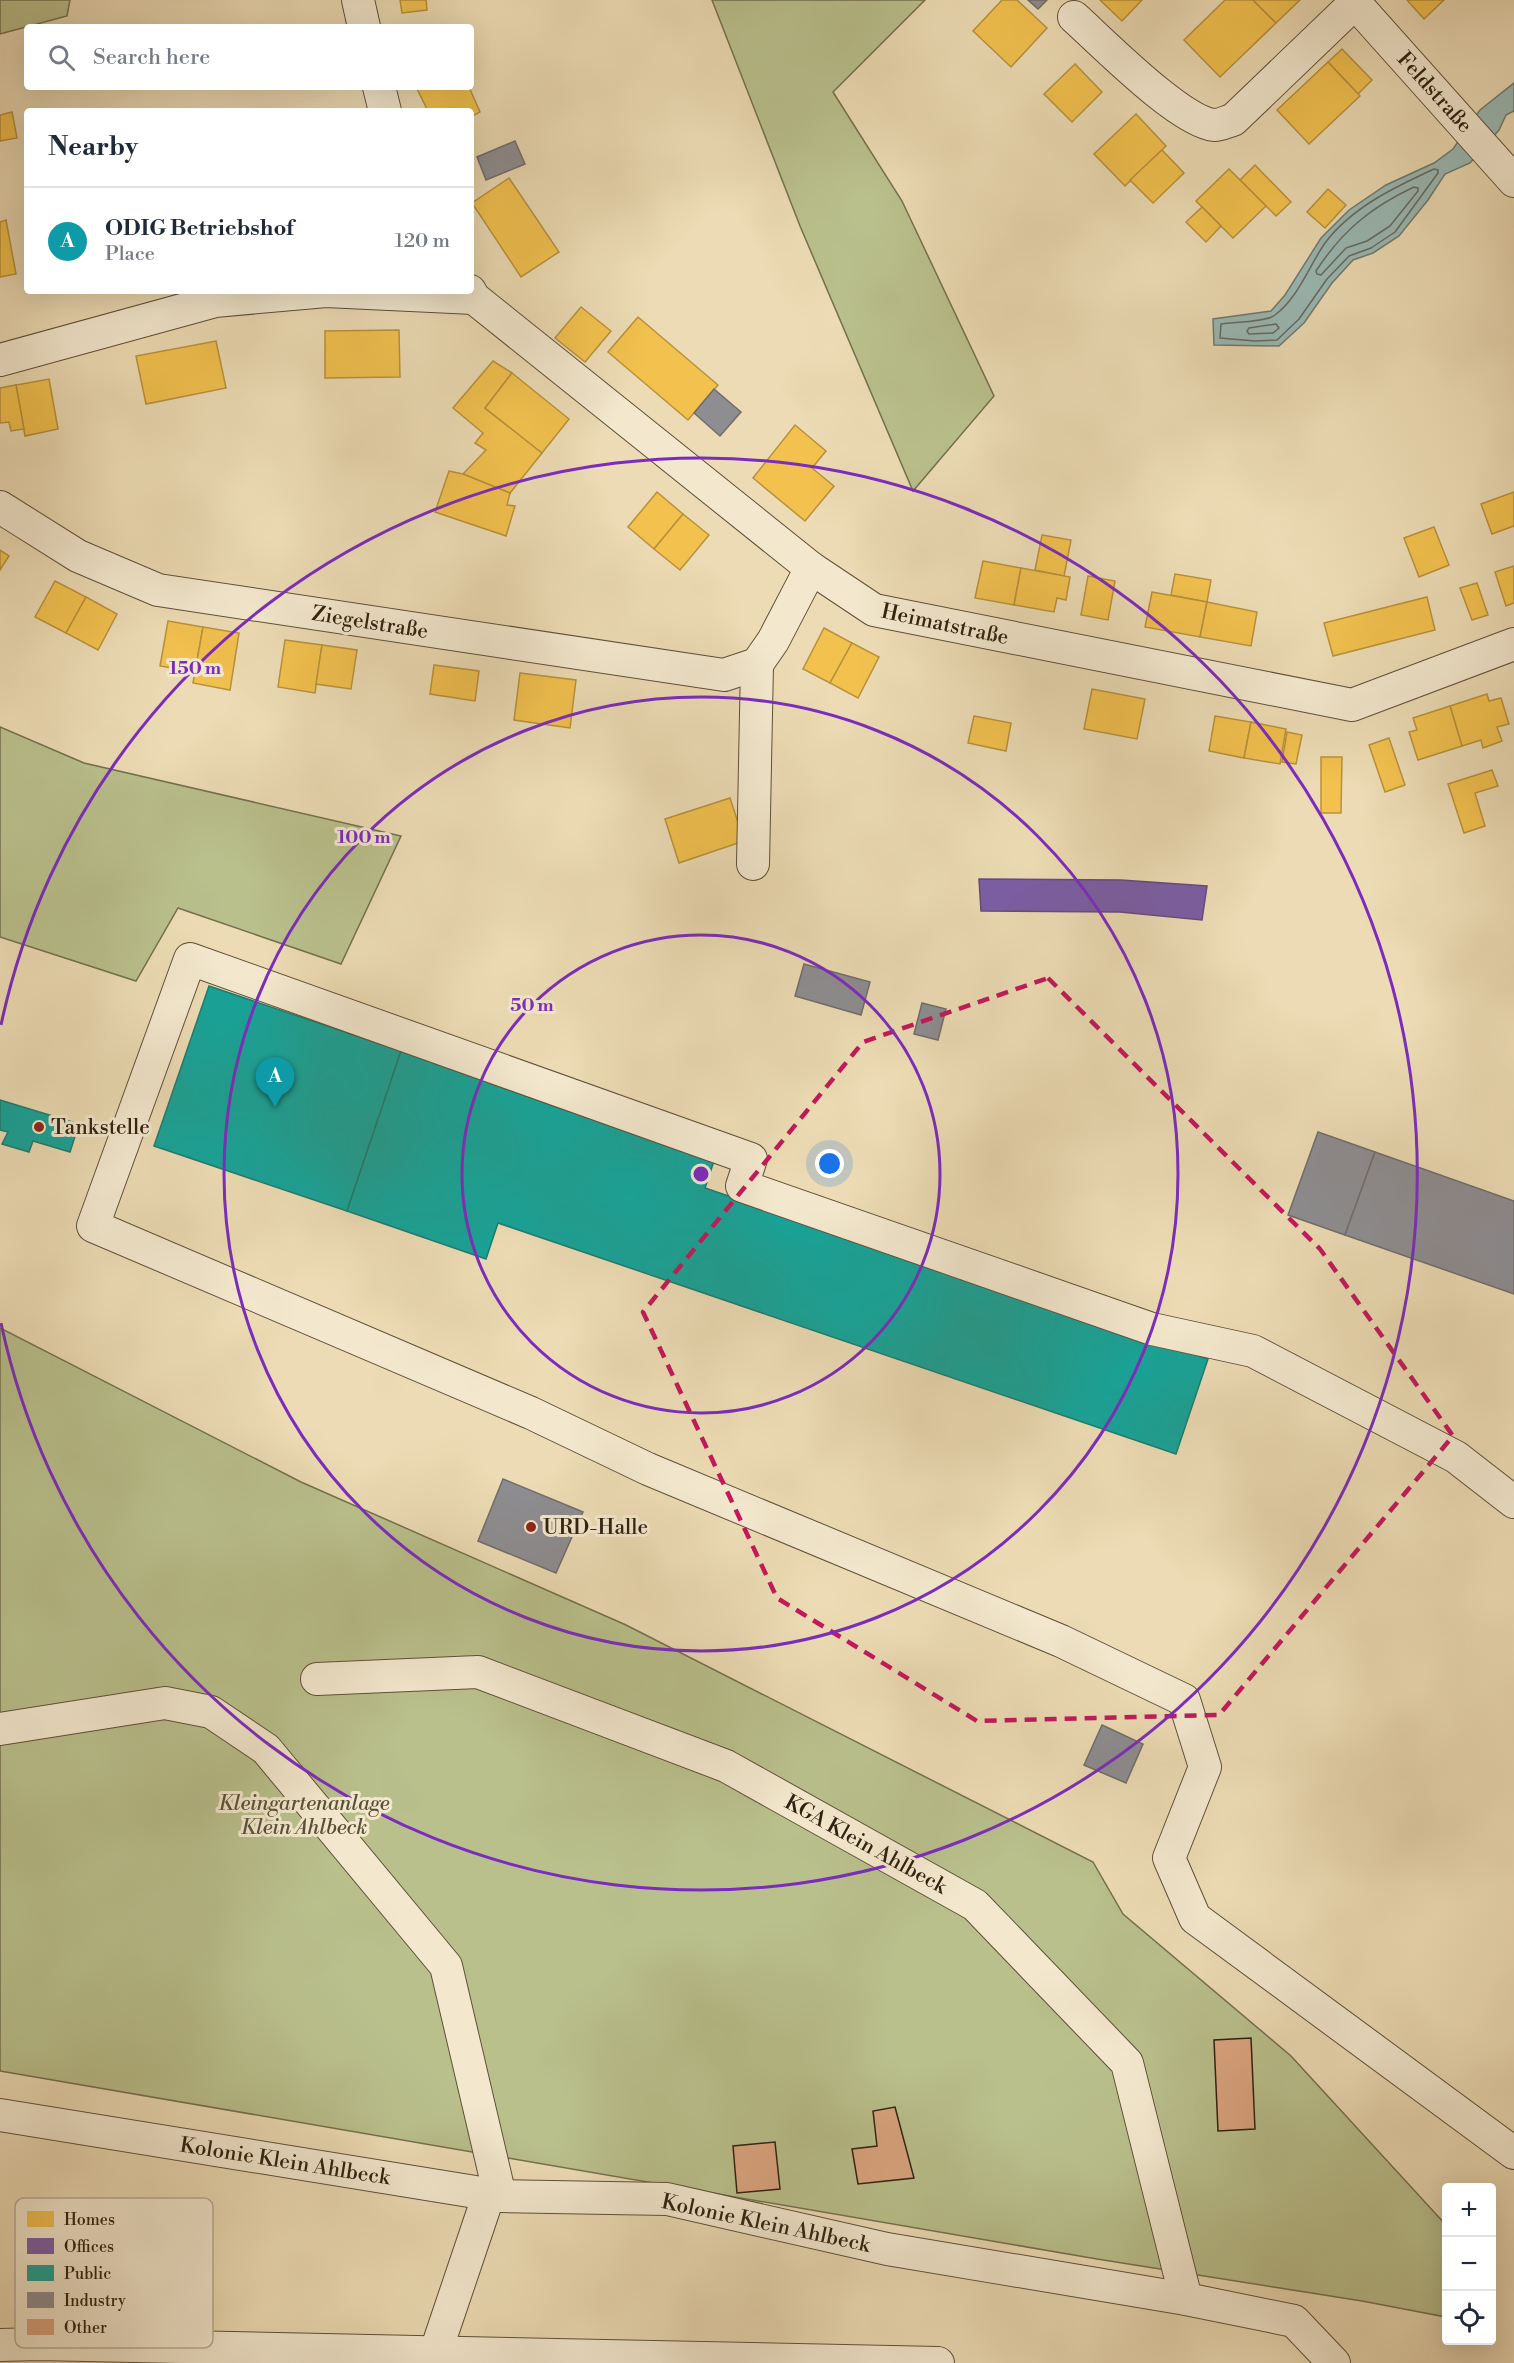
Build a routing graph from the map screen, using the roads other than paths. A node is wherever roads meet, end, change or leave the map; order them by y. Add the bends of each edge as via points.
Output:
1 (358, 0) edge
2 (1357, 1) edge
3 (1074, 17) dead end
4 (363, 24) edge
5 (380, 90) edge
6 (384, 108) edge
7 (1514, 181) edge
8 (293, 294) edge
9 (436, 294) edge
10 (472, 295) edge
11 (0, 360) edge
12 (0, 507) edge
13 (810, 568) junction
14 (1514, 644) edge
15 (757, 663) junction
16 (753, 864) dead end
17 (1514, 1503) edge
18 (317, 1679) dead end
19 (0, 1729) edge
20 (0, 2115) edge
21 (1514, 2153) edge
22 (494, 2195) junction
23 (1186, 2299) junction
24 (0, 2345) edge
25 (40, 2354) edge
26 (435, 2354) junction
27 (939, 2363) edge
28 (1334, 2363) edge

1 - 4 street
2 - 3 street via 1233,120 1216,125 1191,117
2 - 7 street, Feldstraße
5 - 6 street
8 - 11 street via 215,301
9 - 10 street
10 - 13 street, Heimatstraße
12 - 15 street, Ziegelstraße via 78,556 158,590 724,675
13 - 14 street, Heimatstraße via 874,610 1352,705
13 - 15 street via 773,641
15 - 16 street
17 - 21 street via 1456,1457 1253,1351 1152,1329 742,1186 751,1159 190,959 93,1226 531,1413 659,1474 1061,1641 1184,1700 1205,1767 1169,1858 1195,1918
18 - 23 street, KGA Klein Ahlbeck via 478,1672 726,1766 975,1905 1127,2063
19 - 22 street via 165,1703 211,1712 266,1749 446,1966
20 - 22 street, Kolonie Klein Ahlbeck
22 - 23 street, Kolonie Klein Ahlbeck via 667,2199 887,2249
22 - 26 street
23 - 28 street, Kolonie Klein Ahlbeck via 1294,2321
24 - 25 street
25 - 26 street
26 - 27 street

